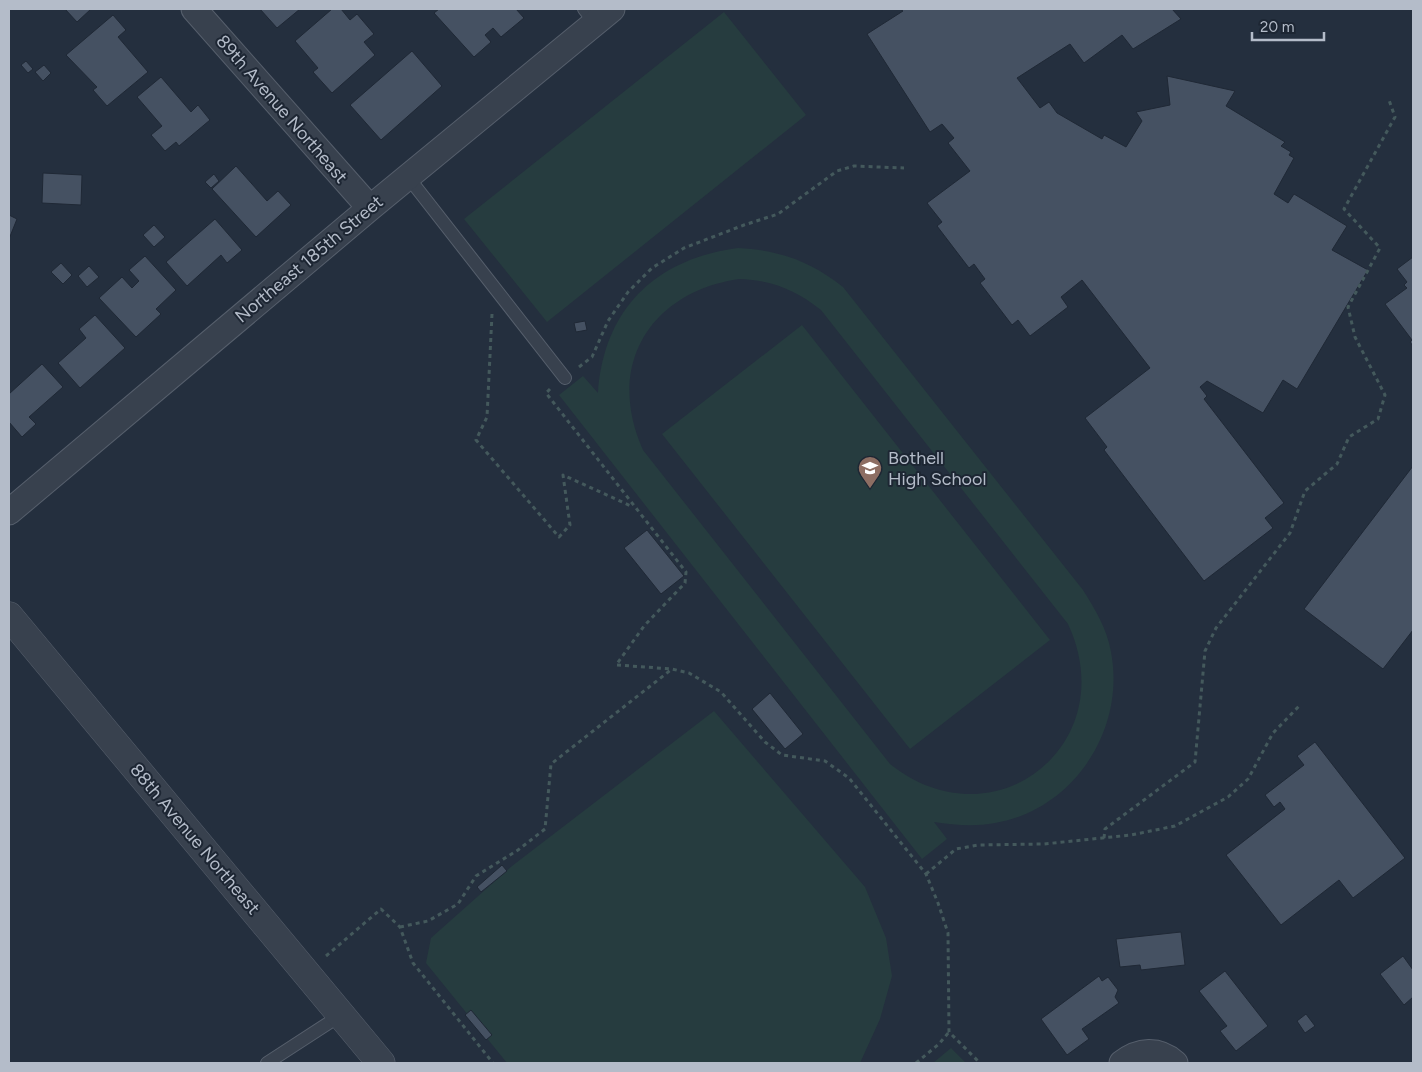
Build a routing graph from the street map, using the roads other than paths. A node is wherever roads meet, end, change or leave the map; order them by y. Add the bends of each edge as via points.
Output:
1 (194, 9) edge
2 (597, 13) edge
3 (408, 177) junction
4 (370, 208) junction
5 (565, 378) road end
6 (9, 512) edge
7 (9, 616) edge
8 (341, 1015) junction
9 (267, 1063) edge
10 (381, 1063) edge
11 (1122, 1063) edge
12 (1175, 1063) edge

1 - 4 street, 89th Avenue Northeast
2 - 3 street, Northeast 185th Street
3 - 4 street, Northeast 185th Street
3 - 5 lane
4 - 6 street, Northeast 185th Street
7 - 8 street, 88th Avenue Northeast
8 - 9 lane
8 - 10 street, 88th Avenue Northeast
11 - 12 street via 1142,1052 1154,1052

